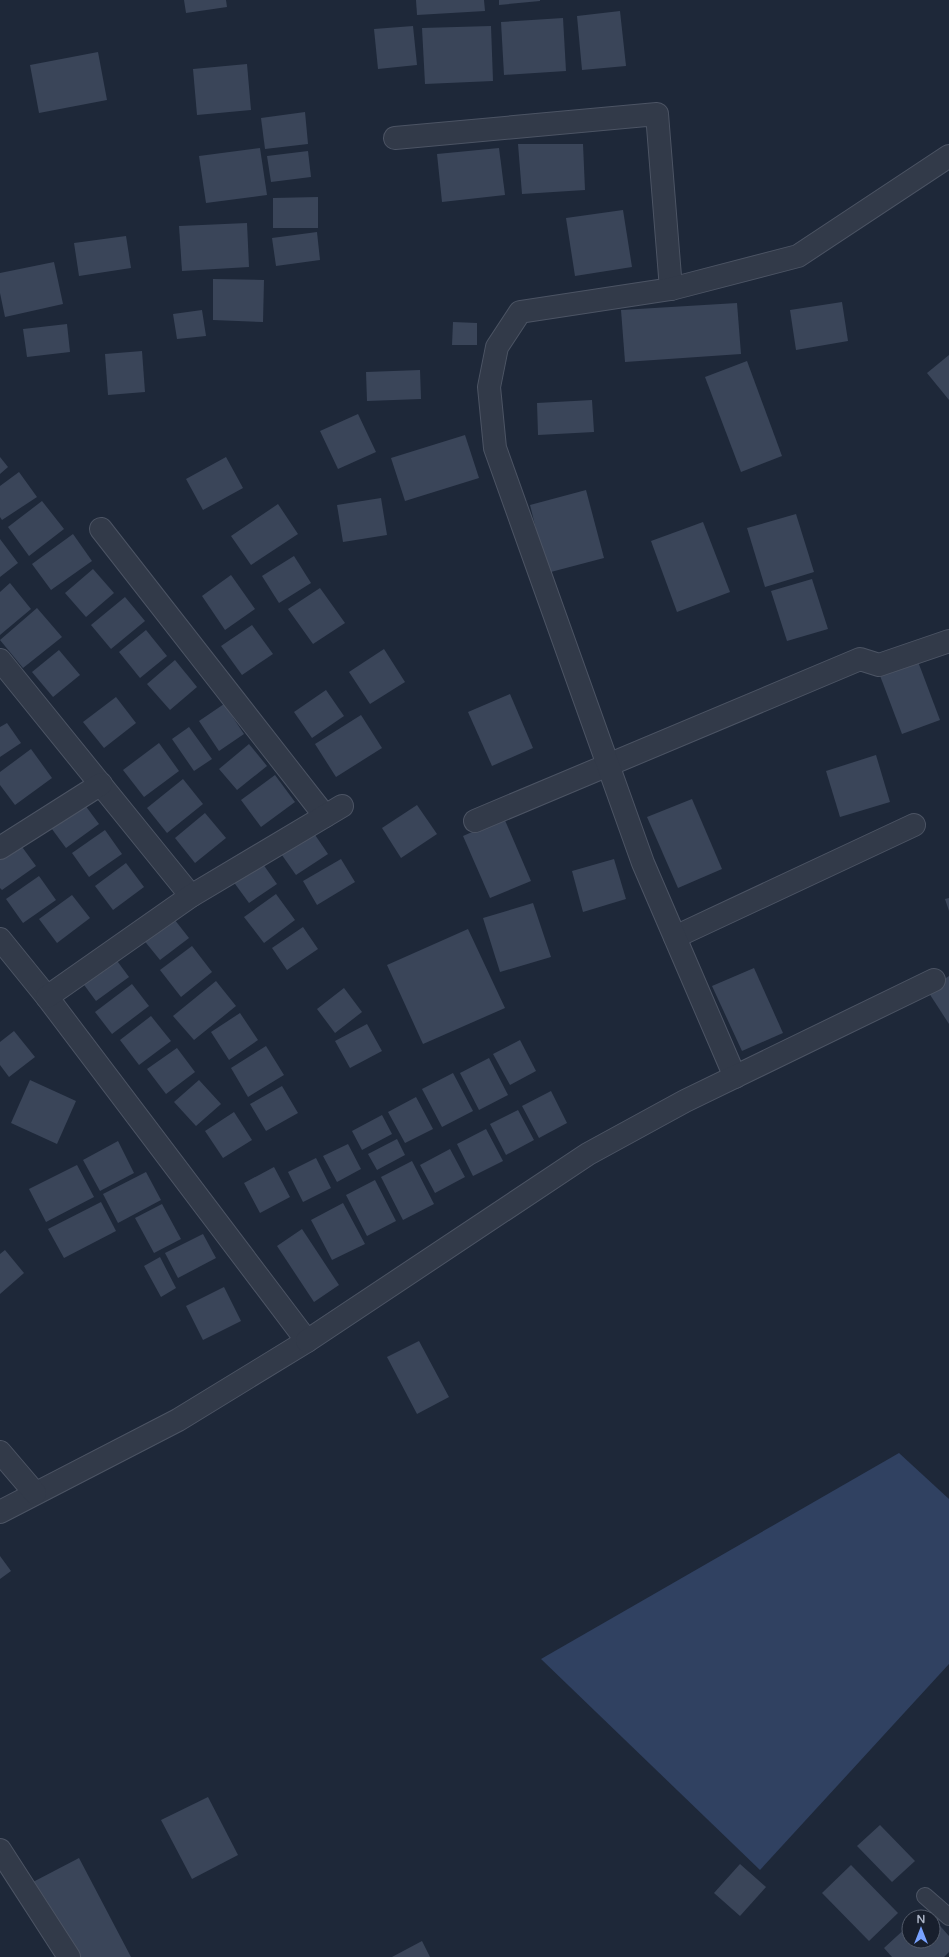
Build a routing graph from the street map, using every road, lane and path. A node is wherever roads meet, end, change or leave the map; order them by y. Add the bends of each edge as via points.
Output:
1 (395, 138) dead end
2 (949, 156) edge
3 (671, 290) junction
4 (101, 529) dead end
5 (949, 641) edge
6 (0, 660) edge
7 (609, 766) junction
8 (101, 784) junction
9 (474, 821) dead end
10 (914, 825) dead end
11 (0, 848) edge
12 (191, 896) junction
13 (675, 937) junction
14 (0, 939) edge
15 (934, 980) dead end
16 (47, 997) junction
17 (735, 1077) junction
18 (307, 1341) junction
19 (0, 1452) edge
20 (35, 1492) junction
21 (0, 1512) edge
22 (0, 1850) edge
23 (925, 1896) dead end
24 (949, 1917) edge
25 (69, 1957) edge

1 - 3 street via 657,114
2 - 3 street via 798,256
3 - 7 street via 520,312 497,348 489,387 495,448
4 - 12 street via 333,811
5 - 7 street via 878,665 860,659
6 - 8 street
7 - 9 street
7 - 13 street via 644,863
8 - 11 street
8 - 12 street
10 - 13 street
12 - 16 street
13 - 17 street
14 - 16 street
15 - 17 street
16 - 18 street
17 - 18 street via 588,1154
18 - 20 street via 178,1420
19 - 20 street
20 - 21 street
22 - 25 street
23 - 24 lane

